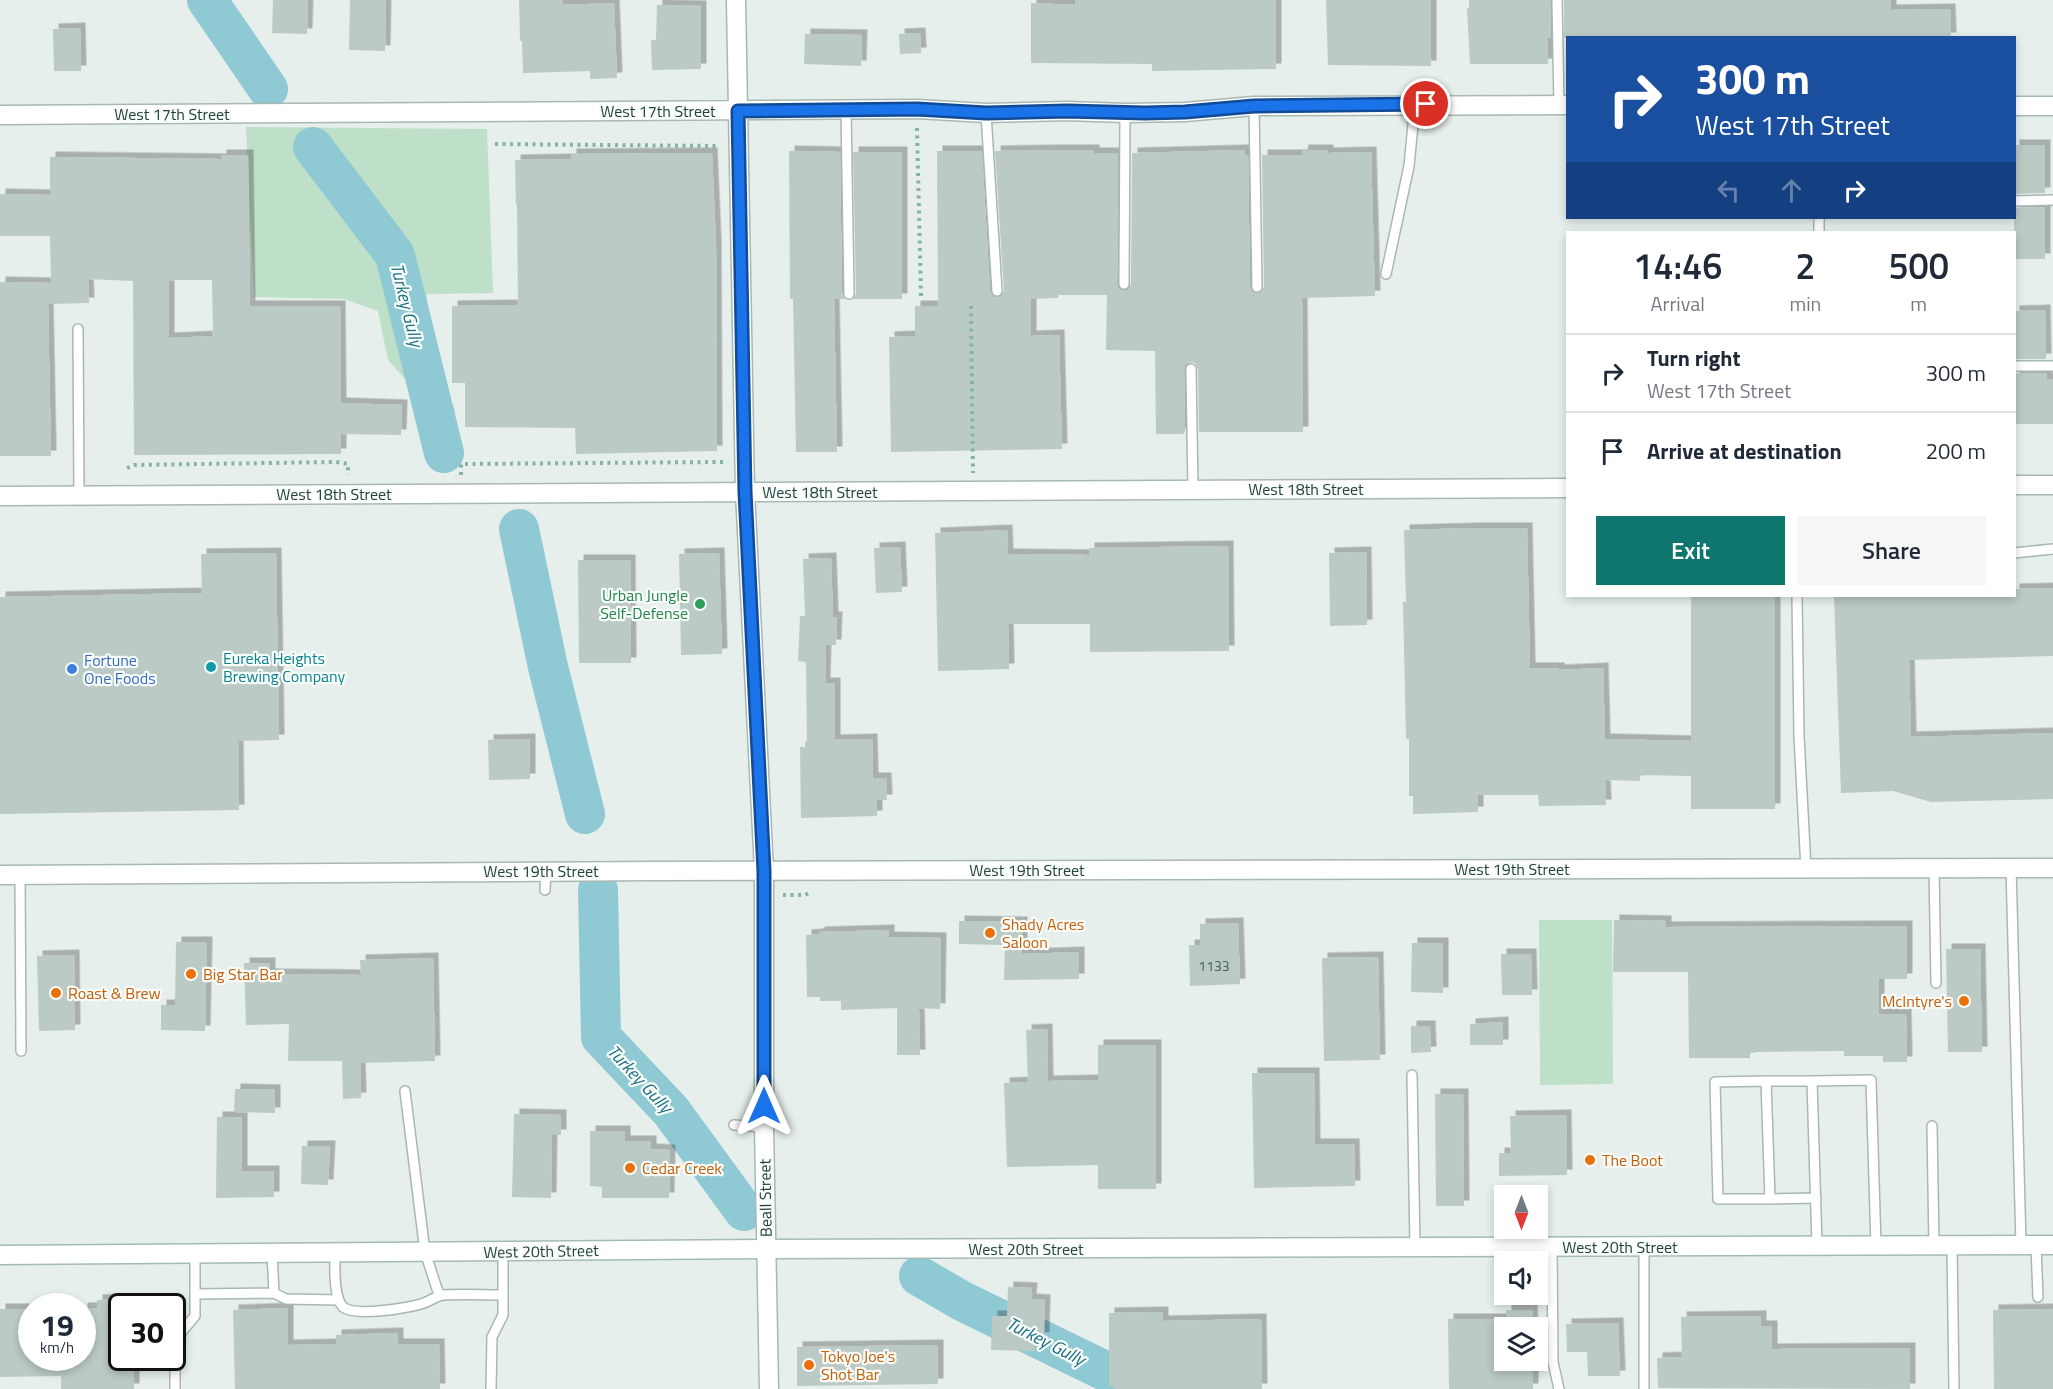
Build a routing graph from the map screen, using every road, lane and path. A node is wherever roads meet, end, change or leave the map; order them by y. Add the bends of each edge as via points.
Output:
1 (736, 0) edge
2 (1557, 0) edge
3 (1415, 104) junction
4 (1563, 105) edge
5 (1254, 106) junction
6 (2016, 106) edge
7 (2053, 106) edge
8 (917, 109) junction
9 (846, 110) junction
10 (738, 111) junction
11 (986, 113) junction
12 (1125, 113) junction
13 (0, 115) edge
14 (495, 144) dead end
15 (719, 146) dead end
16 (2053, 200) edge
17 (2016, 201) edge
18 (1386, 274) dead end
19 (1124, 284) dead end
20 (1257, 287) dead end
21 (997, 291) dead end
22 (849, 294) dead end
23 (921, 296) dead end
24 (971, 306) dead end
25 (78, 329) dead end
26 (2016, 366) edge
27 (2053, 366) edge
28 (1191, 369) dead end
29 (724, 462) dead end
30 (127, 468) dead end
31 (2016, 485) edge
32 (2053, 485) edge
33 (1566, 488) edge
34 (1193, 490) junction
35 (974, 491) junction
36 (745, 492) junction
37 (348, 494) junction
38 (461, 494) junction
39 (80, 495) junction
40 (0, 496) edge
41 (2053, 549) edge
42 (2016, 553) edge
43 (1797, 597) edge
44 (2011, 867) junction
45 (1934, 868) junction
46 (2053, 868) edge
47 (1806, 869) junction
48 (546, 871) junction
49 (764, 871) junction
50 (0, 874) edge
51 (20, 874) junction
52 (545, 890) dead end
53 (1936, 983) dead end
54 (21, 1051) dead end
55 (1412, 1075) dead end
56 (1766, 1081) junction
57 (1812, 1081) junction
58 (405, 1090) dead end
59 (734, 1125) dead end
60 (1932, 1126) dead end
61 (764, 1127) junction
62 (1816, 1198) junction
63 (1770, 1200) junction
64 (1943, 1245) junction
65 (2037, 1245) edge
66 (1644, 1246) junction
67 (1817, 1246) junction
68 (1876, 1246) junction
69 (1415, 1247) junction
70 (1552, 1247) junction
71 (766, 1249) junction
72 (503, 1251) junction
73 (335, 1252) junction
74 (425, 1252) junction
75 (272, 1253) junction
76 (195, 1254) junction
77 (0, 1255) edge
78 (274, 1293) junction
79 (195, 1294) junction
80 (440, 1295) junction
81 (503, 1295) junction
82 (2038, 1296) dead end
83 (339, 1299) junction
84 (176, 1389) edge
85 (491, 1389) edge
86 (769, 1389) edge
87 (1558, 1389) edge
88 (1644, 1389) edge
89 (1954, 1389) edge

1 - 10 street, Beall Street
2 - 4 lane
3 - 4 street, West 17th Street
3 - 5 street, West 17th Street
3 - 18 lane via 1409,166
5 - 12 street, West 17th Street
5 - 20 lane
6 - 7 street
8 - 9 street, West 17th Street
8 - 11 street, West 17th Street
8 - 23 path
9 - 10 street, West 17th Street
9 - 22 lane
10 - 13 street, West 17th Street
10 - 36 street, Beall Street
11 - 12 street, West 17th Street
11 - 21 lane
12 - 19 lane
14 - 15 path
16 - 17 lane
24 - 35 path
25 - 39 lane
26 - 27 lane
28 - 34 lane
29 - 38 path via 461,464
30 - 37 path via 182,464 348,464
31 - 32 street
33 - 34 street, West 18th Street
34 - 35 street, West 18th Street
35 - 36 street, West 18th Street
36 - 38 street, West 18th Street
36 - 49 street, Beall Street
37 - 38 street, West 18th Street
37 - 39 street, West 18th Street
39 - 40 street, West 18th Street
41 - 42 lane
43 - 47 lane
44 - 45 street, West 19th Street
44 - 46 street, West 19th Street
44 - 65 lane
45 - 47 street, West 19th Street
45 - 53 lane
47 - 49 street, West 19th Street
48 - 49 street, West 19th Street
48 - 51 street, West 19th Street
48 - 52 lane
49 - 61 street, Beall Street
50 - 51 street, West 19th Street
51 - 54 lane
55 - 69 lane
56 - 57 lane
56 - 63 lane
56 - 63 lane via 1715,1082 1718,1200
57 - 62 lane
57 - 68 lane via 1871,1080
58 - 74 lane
59 - 61 lane
60 - 64 lane
61 - 71 street, Beall Street
62 - 63 lane
62 - 67 lane
64 - 65 street, West 20th Street
64 - 68 street, West 20th Street
64 - 89 lane
65 - 82 lane
66 - 67 street, West 20th Street
66 - 70 street, West 20th Street
66 - 88 lane
67 - 68 street, West 20th Street
69 - 70 street, West 20th Street
69 - 71 street, West 20th Street
70 - 87 lane via 1553,1362
71 - 72 street, West 20th Street
71 - 86 street, Beall Street
72 - 74 street, West 20th Street
72 - 81 lane
73 - 74 street, West 20th Street
73 - 75 street, West 20th Street
73 - 83 lane
74 - 80 lane
75 - 76 street, West 20th Street
75 - 78 lane
76 - 77 street, West 20th Street
76 - 79 lane
78 - 79 lane
78 - 83 lane via 286,1299
79 - 84 lane via 195,1316 175,1347
80 - 81 lane
80 - 83 lane via 422,1304 392,1310 352,1311 343,1307
81 - 85 lane via 503,1315 492,1337

